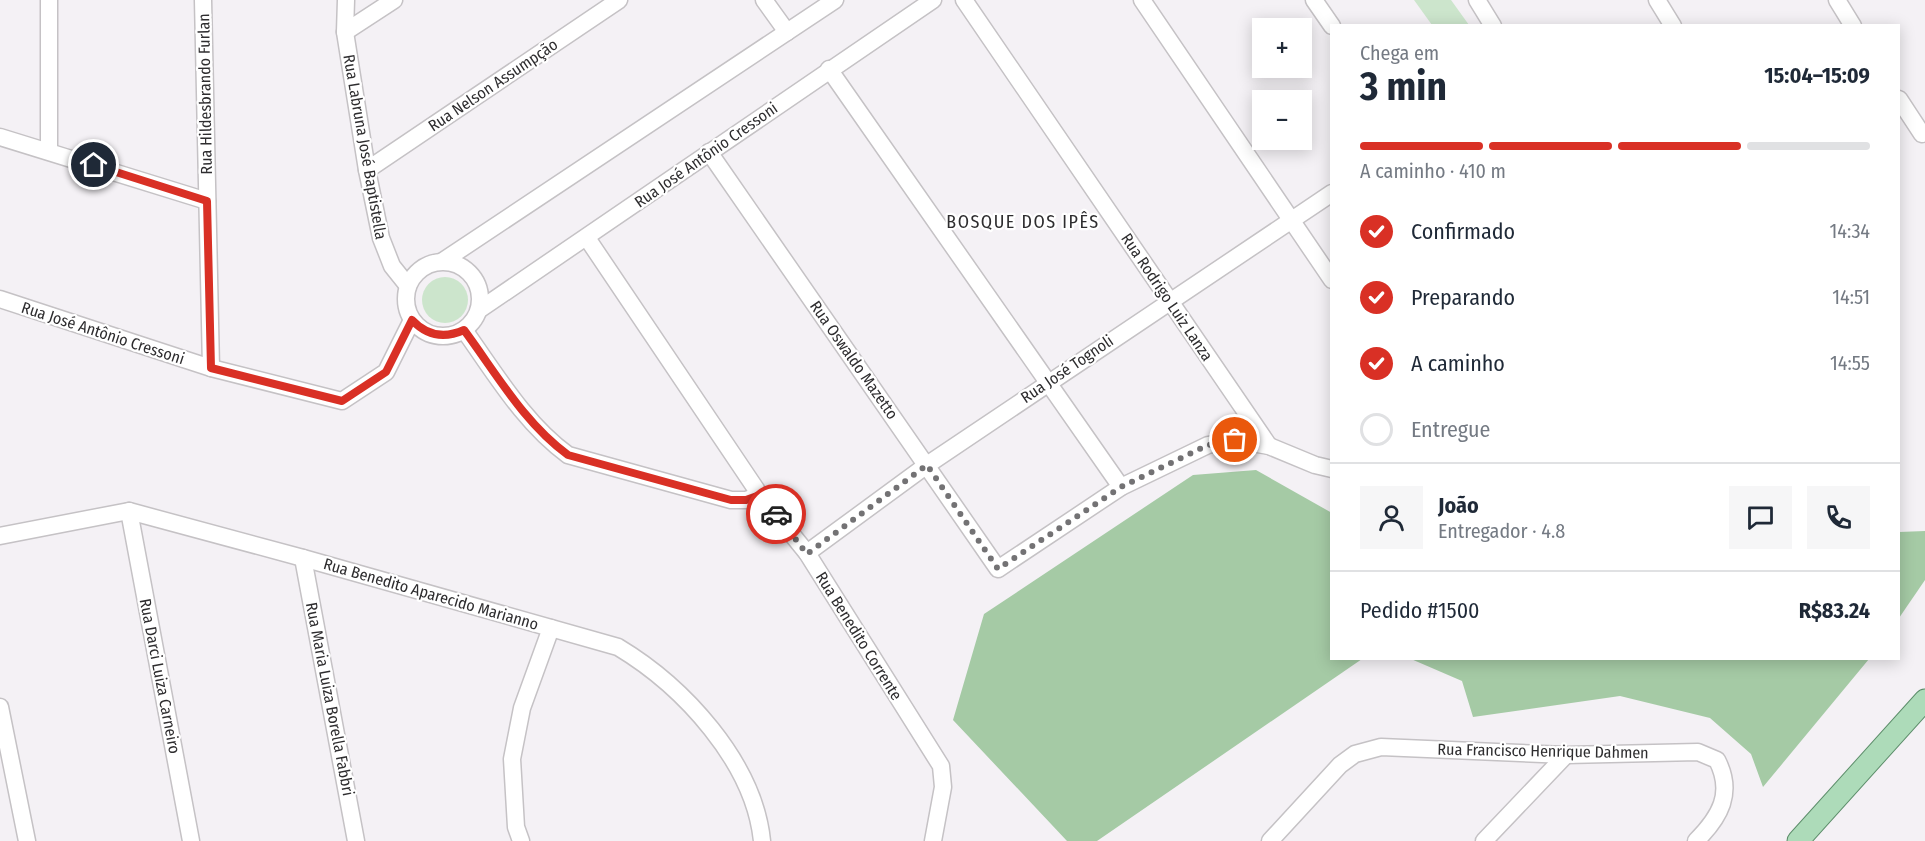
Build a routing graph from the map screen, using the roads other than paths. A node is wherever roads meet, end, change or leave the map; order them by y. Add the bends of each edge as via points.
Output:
1 (49, 0) edge
2 (203, 0) edge
3 (346, 0) edge
4 (394, 0) edge
5 (619, 0) edge
6 (764, 0) edge
7 (835, 0) edge
8 (933, 0) edge
9 (964, 0) edge
10 (1142, 0) edge
11 (1314, 0) edge
12 (1477, 0) edge
13 (1657, 0) edge
14 (1837, 0) edge
15 (1331, 24) edge
16 (1492, 24) edge
17 (1672, 24) edge
18 (1852, 24) edge
19 (345, 32) junction
20 (787, 32) junction
21 (829, 69) junction
22 (1900, 101) edge
23 (1922, 134) dead end
24 (0, 137) edge
25 (49, 151) junction
26 (709, 152) junction
27 (367, 170) junction
28 (1330, 194) edge
29 (207, 201) junction
30 (1293, 222) junction
31 (587, 238) junction
32 (443, 261) junction
33 (1330, 276) edge
34 (408, 286) junction
35 (0, 299) edge
36 (1170, 300) junction
37 (479, 310) junction
38 (412, 320) junction
39 (464, 330) junction
40 (211, 368) junction
41 (1049, 381) junction
42 (1269, 446) junction
43 (927, 465) junction
44 (1330, 468) edge
45 (1121, 487) junction
46 (760, 495) junction
47 (129, 511) junction
48 (0, 536) edge
49 (807, 554) junction
50 (303, 558) junction
51 (551, 628) junction
52 (1925, 700) edge
53 (0, 707) edge
54 (1566, 755) junction
55 (27, 841) edge
56 (192, 841) edge
57 (356, 841) edge
58 (521, 841) edge
59 (762, 841) edge
60 (933, 841) edge
61 (1270, 841) edge
62 (1484, 841) edge
63 (1696, 841) edge
64 (1798, 841) edge

1 - 25 street
2 - 29 street, Rua Hildesbrando Furlan
3 - 19 street, Rua Labruna José Baptistella
4 - 19 street
5 - 27 street, Rua Nelson Assumpção
6 - 20 street
7 - 20 street
8 - 21 street, Rua José Antônio Cressoni
9 - 36 street, Rua Rodrigo Luiz Lanza
10 - 30 street
11 - 15 street
12 - 16 street
13 - 17 street
14 - 18 street
19 - 27 street, Rua Labruna José Baptistella
20 - 32 street
21 - 26 street, Rua José Antônio Cressoni
21 - 41 street
22 - 23 street
24 - 25 street
25 - 29 street
26 - 31 street, Rua José Antônio Cressoni
26 - 43 street, Rua Oswaldo Mazetto
27 - 34 street, Rua Labruna José Baptistella via 385,253
28 - 30 street, Rua José Tognoli
29 - 40 street, Rua Hildesbrando Furlan
30 - 33 street
30 - 36 street, Rua José Tognoli
31 - 37 street, Rua José Antônio Cressoni
31 - 46 street, Rua Benedito Corrente
32 - 34 street via 422,268
32 - 37 street via 455,263 474,276 479,287
34 - 38 street via 406,298
35 - 40 street, Rua José Antônio Cressoni
36 - 41 street, Rua José Tognoli
36 - 42 street, Rua Rodrigo Luiz Lanza
37 - 39 street
38 - 39 street via 430,334 442,336
38 - 40 street, Rua José Antônio Cressoni via 386,372 342,401
39 - 46 street via 528,418 568,455 731,500
41 - 43 street, Rua José Tognoli
41 - 45 street
42 - 44 street
42 - 45 street via 1235,440 1208,445
43 - 45 street, Rua Oswaldo Mazetto via 998,569
43 - 49 street, Rua José Tognoli
46 - 49 street, Rua Benedito Corrente
47 - 48 street, Rua Benedito Aparecido Marianno
47 - 50 street, Rua Benedito Aparecido Marianno
47 - 56 street, Rua Darci Luiza Carneiro
49 - 60 street, Rua Benedito Corrente via 941,766 943,787
50 - 51 street, Rua Benedito Aparecido Marianno
50 - 57 street, Rua Maria Luiza Borella Fabbri
51 - 58 street via 522,708 512,759 516,827
51 - 59 street, Rua Benedito Aparecido Marianno via 618,647 660,675 736,762 750,793
52 - 64 main road
53 - 55 street
54 - 61 street, Rua Francisco Henrique Dahmen via 1382,747 1355,754 1340,765
54 - 62 street
54 - 63 street, Rua Francisco Henrique Dahmen via 1698,752 1717,760 1724,772 1724,802 1712,825

